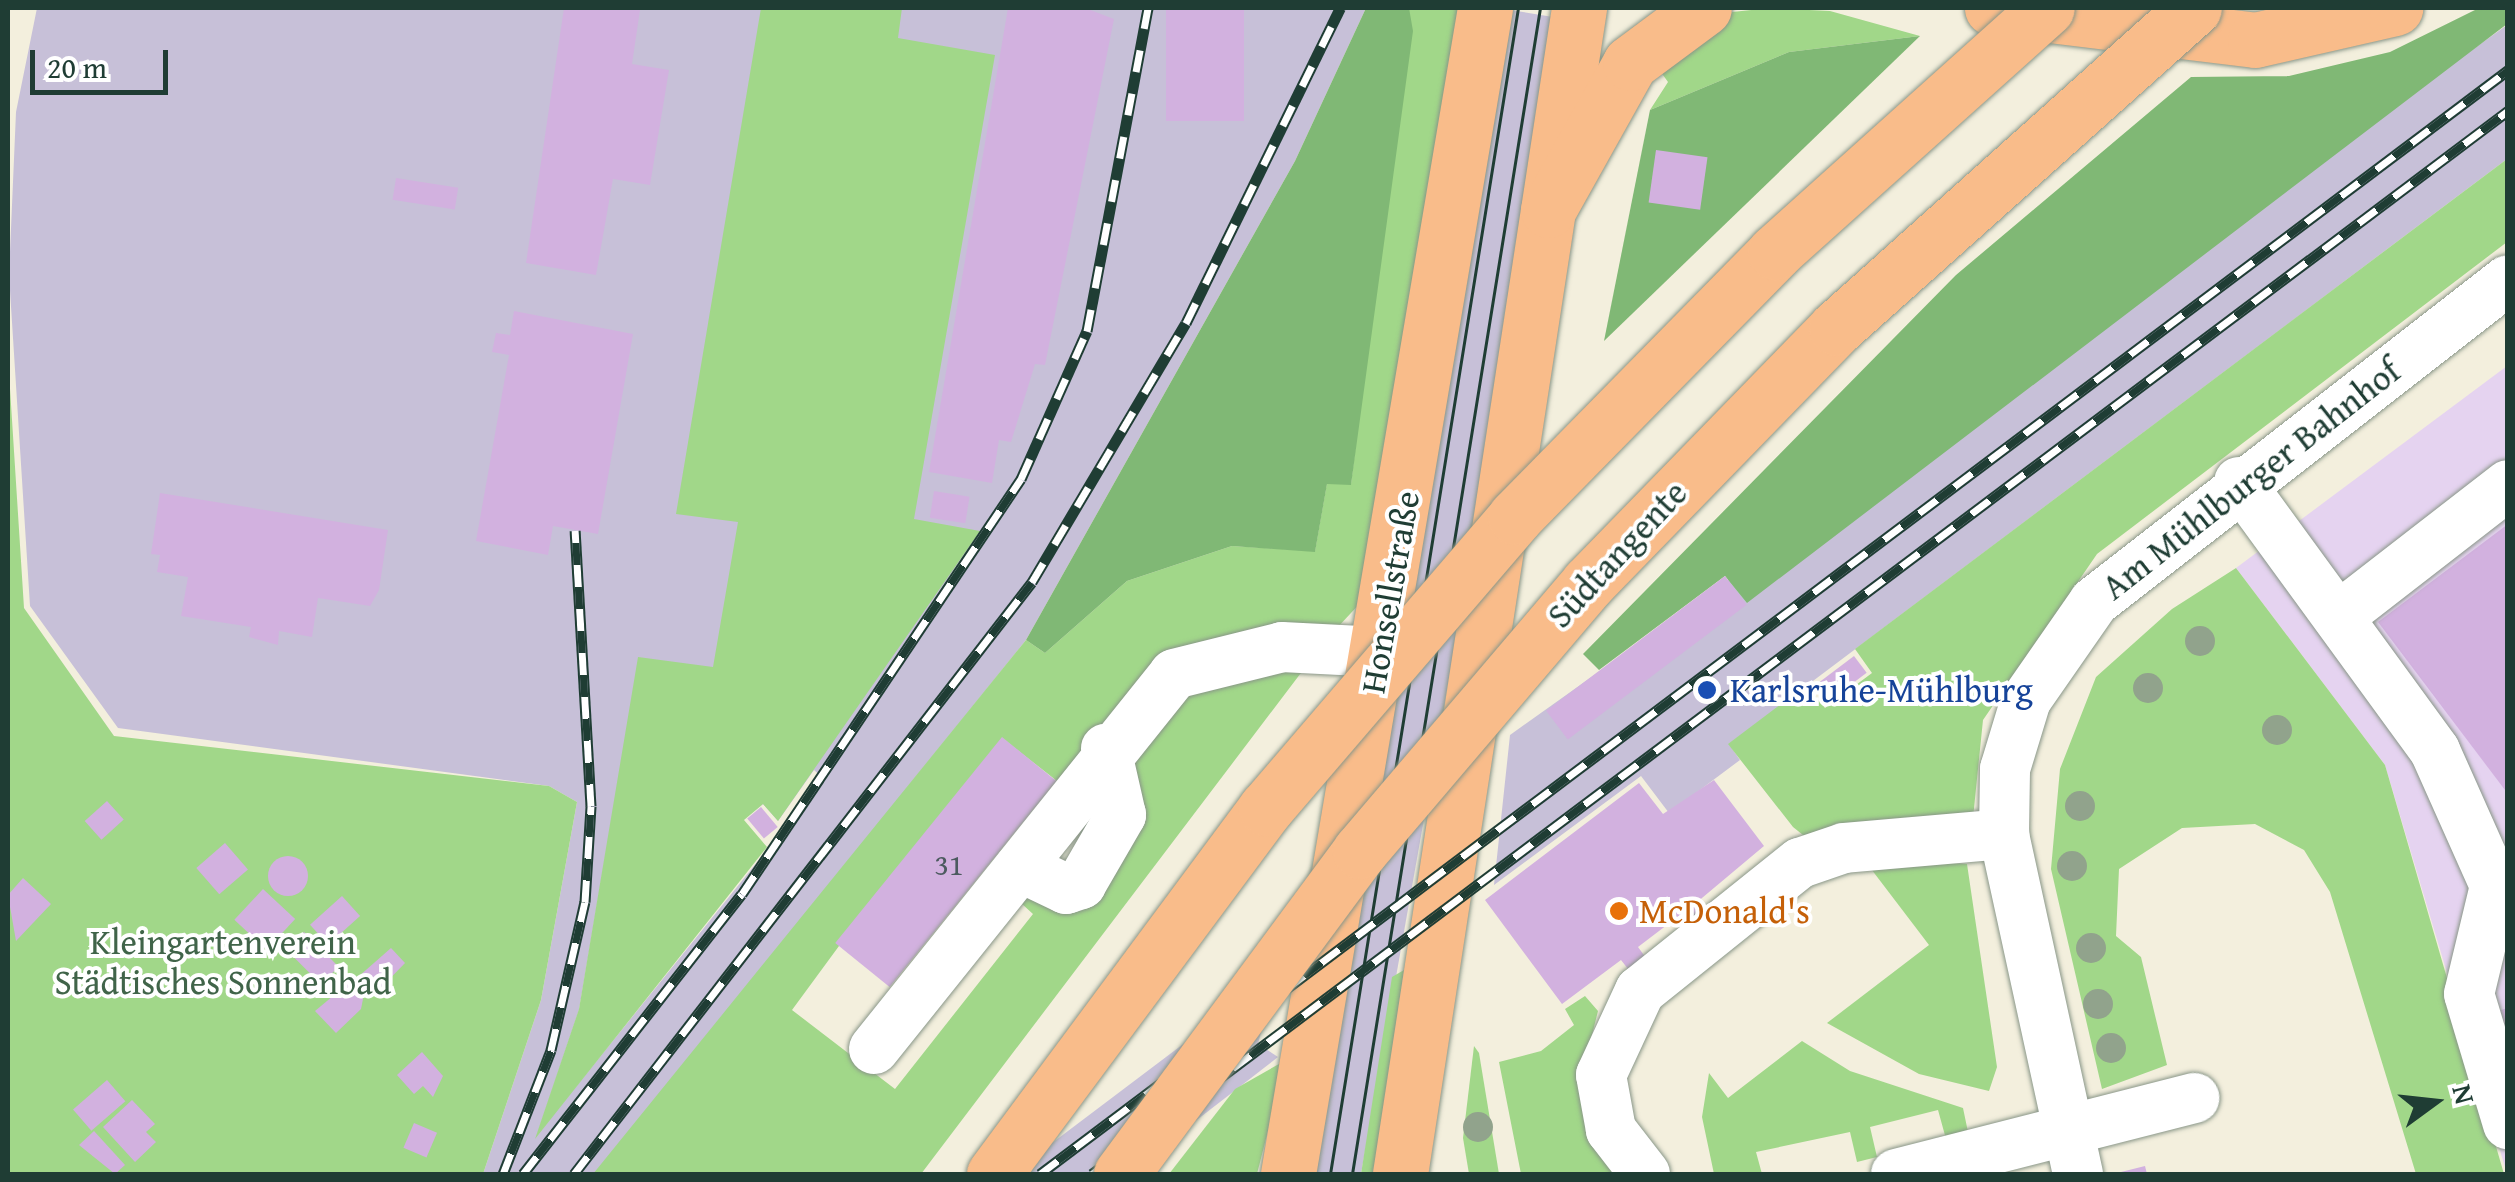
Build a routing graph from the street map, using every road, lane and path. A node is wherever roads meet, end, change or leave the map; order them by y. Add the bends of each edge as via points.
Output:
1 (1485, 8) edge
2 (1579, 8) edge
3 (1704, 8) edge
4 (1992, 8) edge
5 (2048, 8) edge
6 (2194, 8) edge
7 (2394, 8) edge
8 (1548, 210) junction
9 (2508, 280) edge
10 (2240, 482) junction
11 (2508, 485) edge
12 (2338, 617) junction
13 (1380, 652) junction
14 (2004, 834) junction
15 (874, 1049) dead end
16 (2194, 1098) dead end
17 (2508, 1124) edge
18 (2072, 1152) edge
19 (994, 1174) edge
20 (1121, 1174) edge
21 (1288, 1174) edge
22 (1400, 1174) edge
23 (1645, 1174) edge
24 (1896, 1174) edge

1 - 13 main road, Honsellstraße
2 - 8 main road
3 - 8 main road via 1630,63
4 - 7 main road via 2255,40
5 - 19 main road, bridge via 1775,252 1516,517 1266,808
6 - 20 main road, Südtangente, bridge via 1836,328 1588,583 1360,851
8 - 22 main road
9 - 10 street, Am Mühlburger Bahnhof
10 - 12 street
10 - 14 street, Am Mühlburger Bahnhof via 2094,602 2055,649 2026,700 2005,770
11 - 12 street
12 - 17 street via 2435,751 2495,886 2470,994
13 - 15 street via 1230,654 1174,674 1106,748
13 - 21 main road, Honsellstraße
14 - 18 street, Am Mühlburger Bahnhof
14 - 23 street via 1844,848 1800,863 1640,991 1621,1020 1602,1099 1611,1130
16 - 18 street
18 - 24 street

